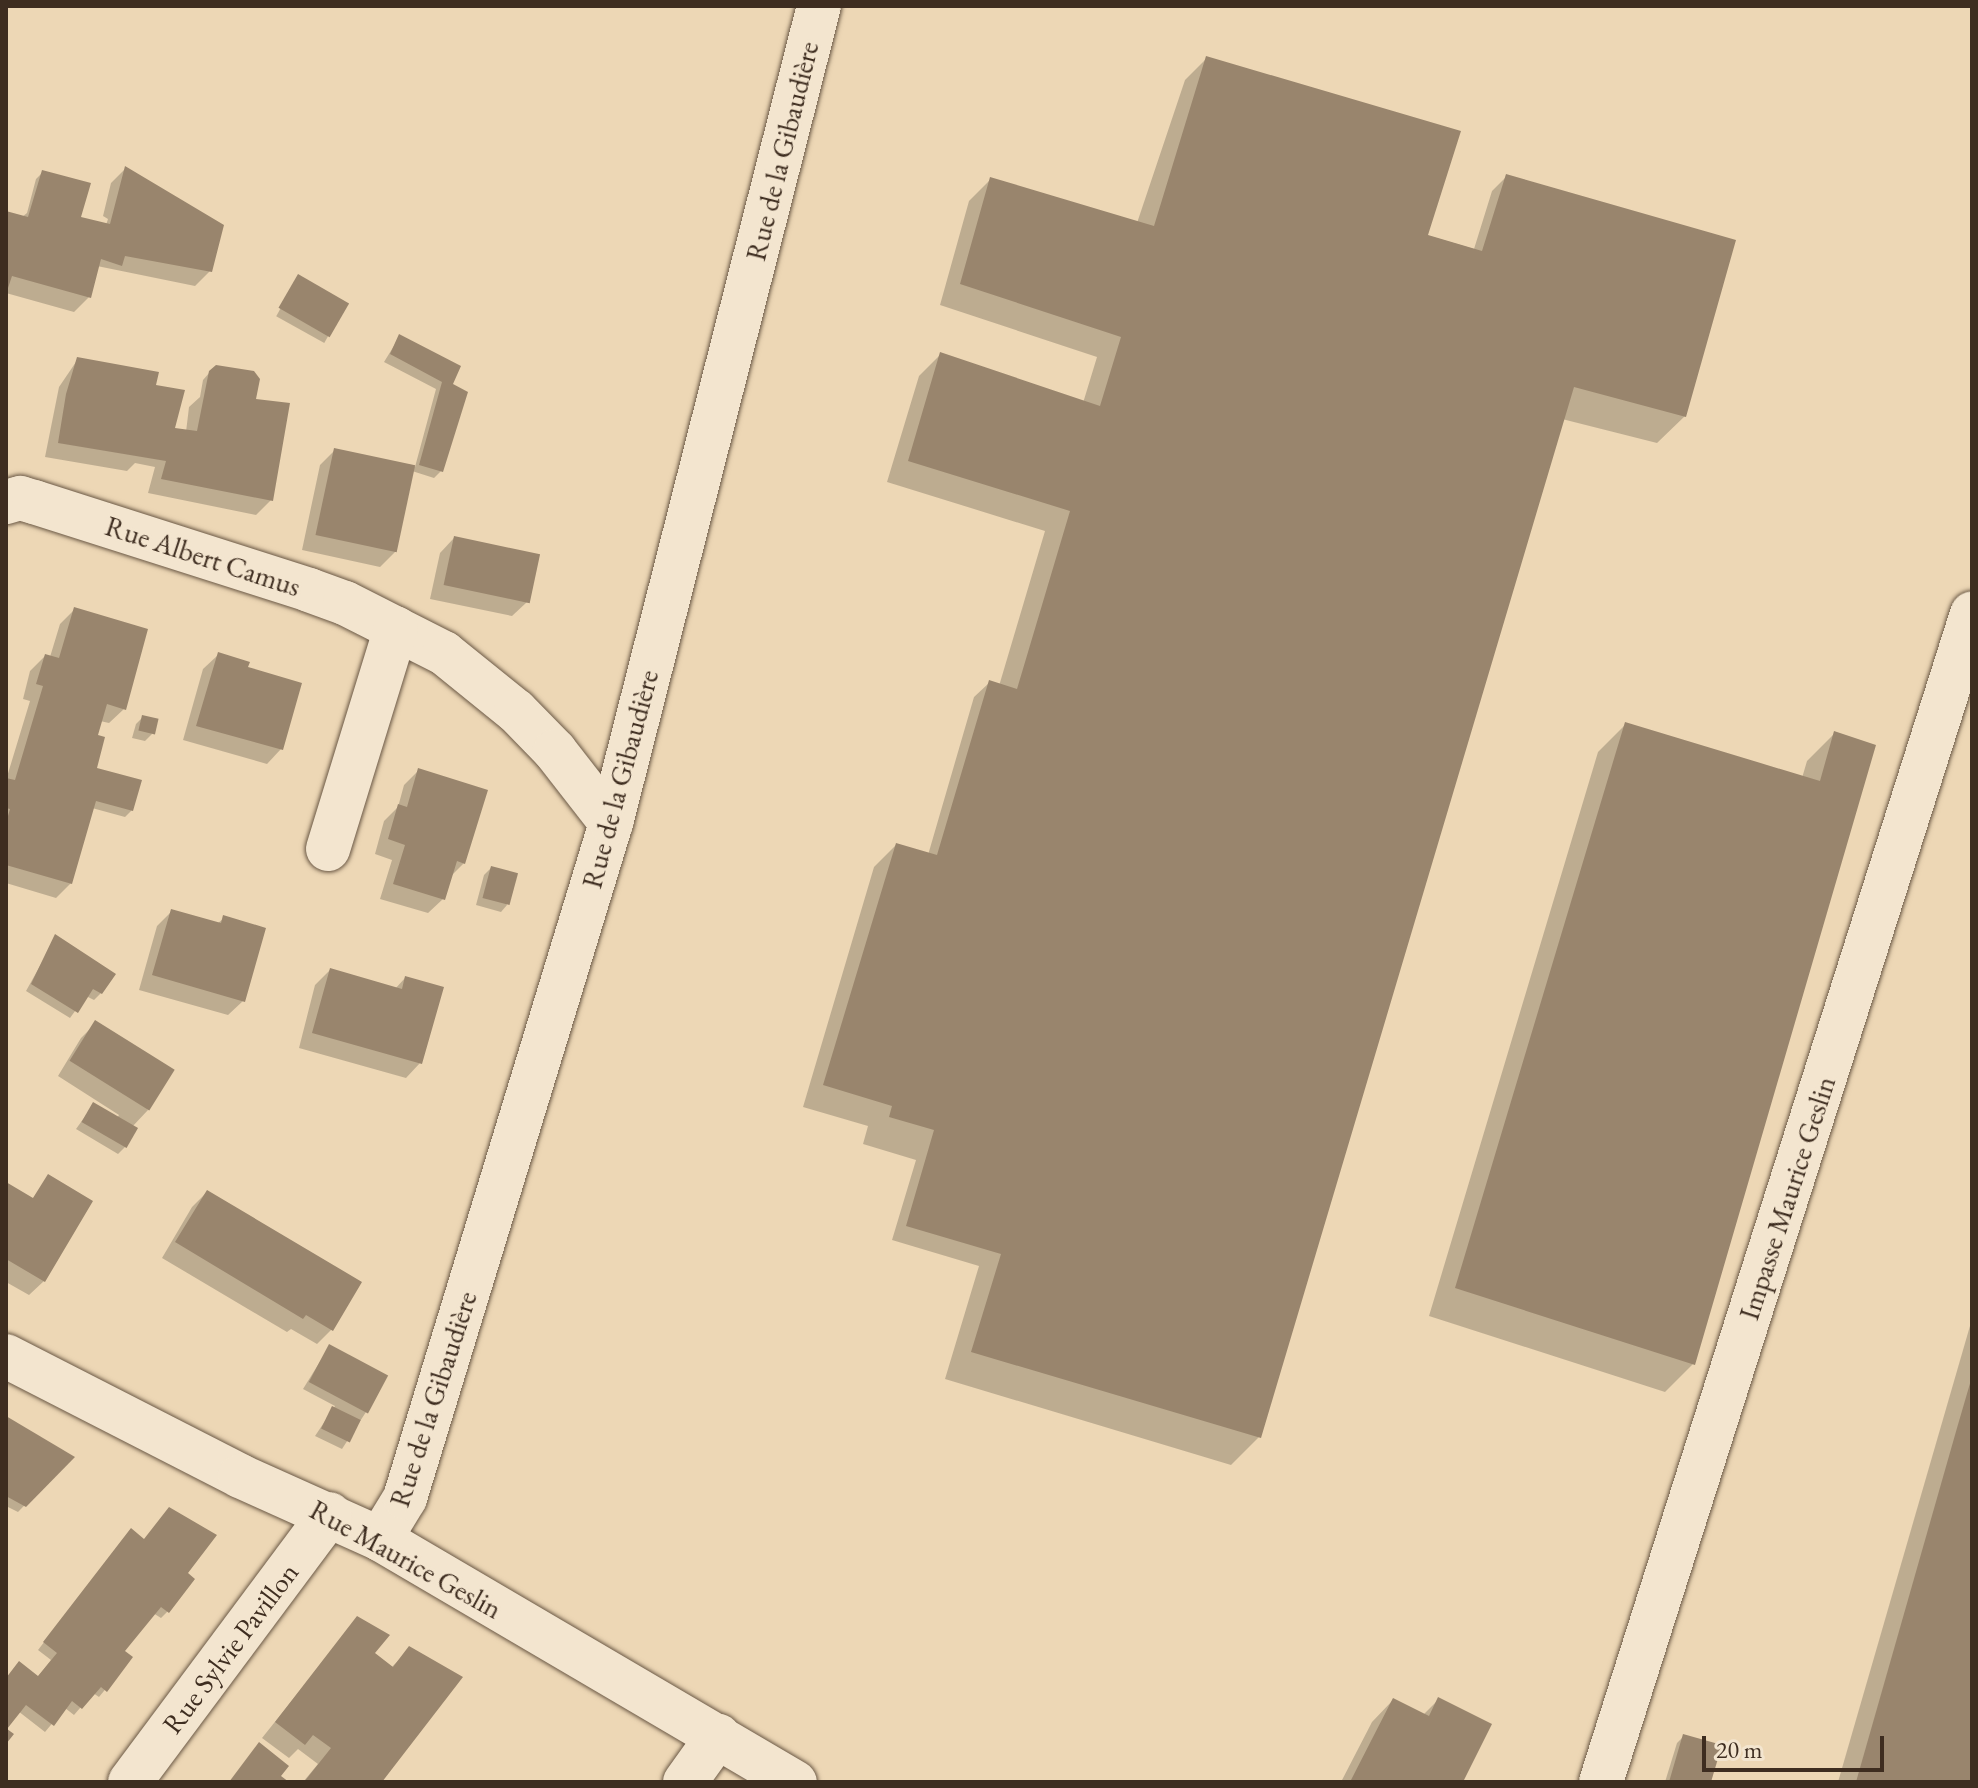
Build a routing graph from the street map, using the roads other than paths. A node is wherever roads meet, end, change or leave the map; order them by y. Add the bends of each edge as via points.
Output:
1 (819, 6) edge
2 (6, 502) edge
3 (1972, 614) edge
4 (396, 628) junction
5 (611, 823) junction
6 (328, 849) dead end
7 (6, 1356) edge
8 (330, 1514) junction
9 (380, 1539) junction
10 (718, 1736) junction
11 (130, 1782) edge
12 (685, 1782) edge
13 (795, 1782) edge
14 (1601, 1782) edge

1 - 5 street, Rue de la Gibaudière
2 - 4 street, Rue Albert Camus via 34,502 280,581 345,603
3 - 14 street, Impasse Maurice Geslin
4 - 5 street, Rue Albert Camus via 455,659 516,711
4 - 6 street
5 - 9 street, Rue de la Gibaudière via 405,1498
7 - 8 street, Rue Maurice Geslin via 240,1476
8 - 9 street, Rue Maurice Geslin
8 - 11 street, Rue Sylvie Pavillon
9 - 10 street, Rue Maurice Geslin
10 - 12 street
10 - 13 street, Rue Maurice Geslin

